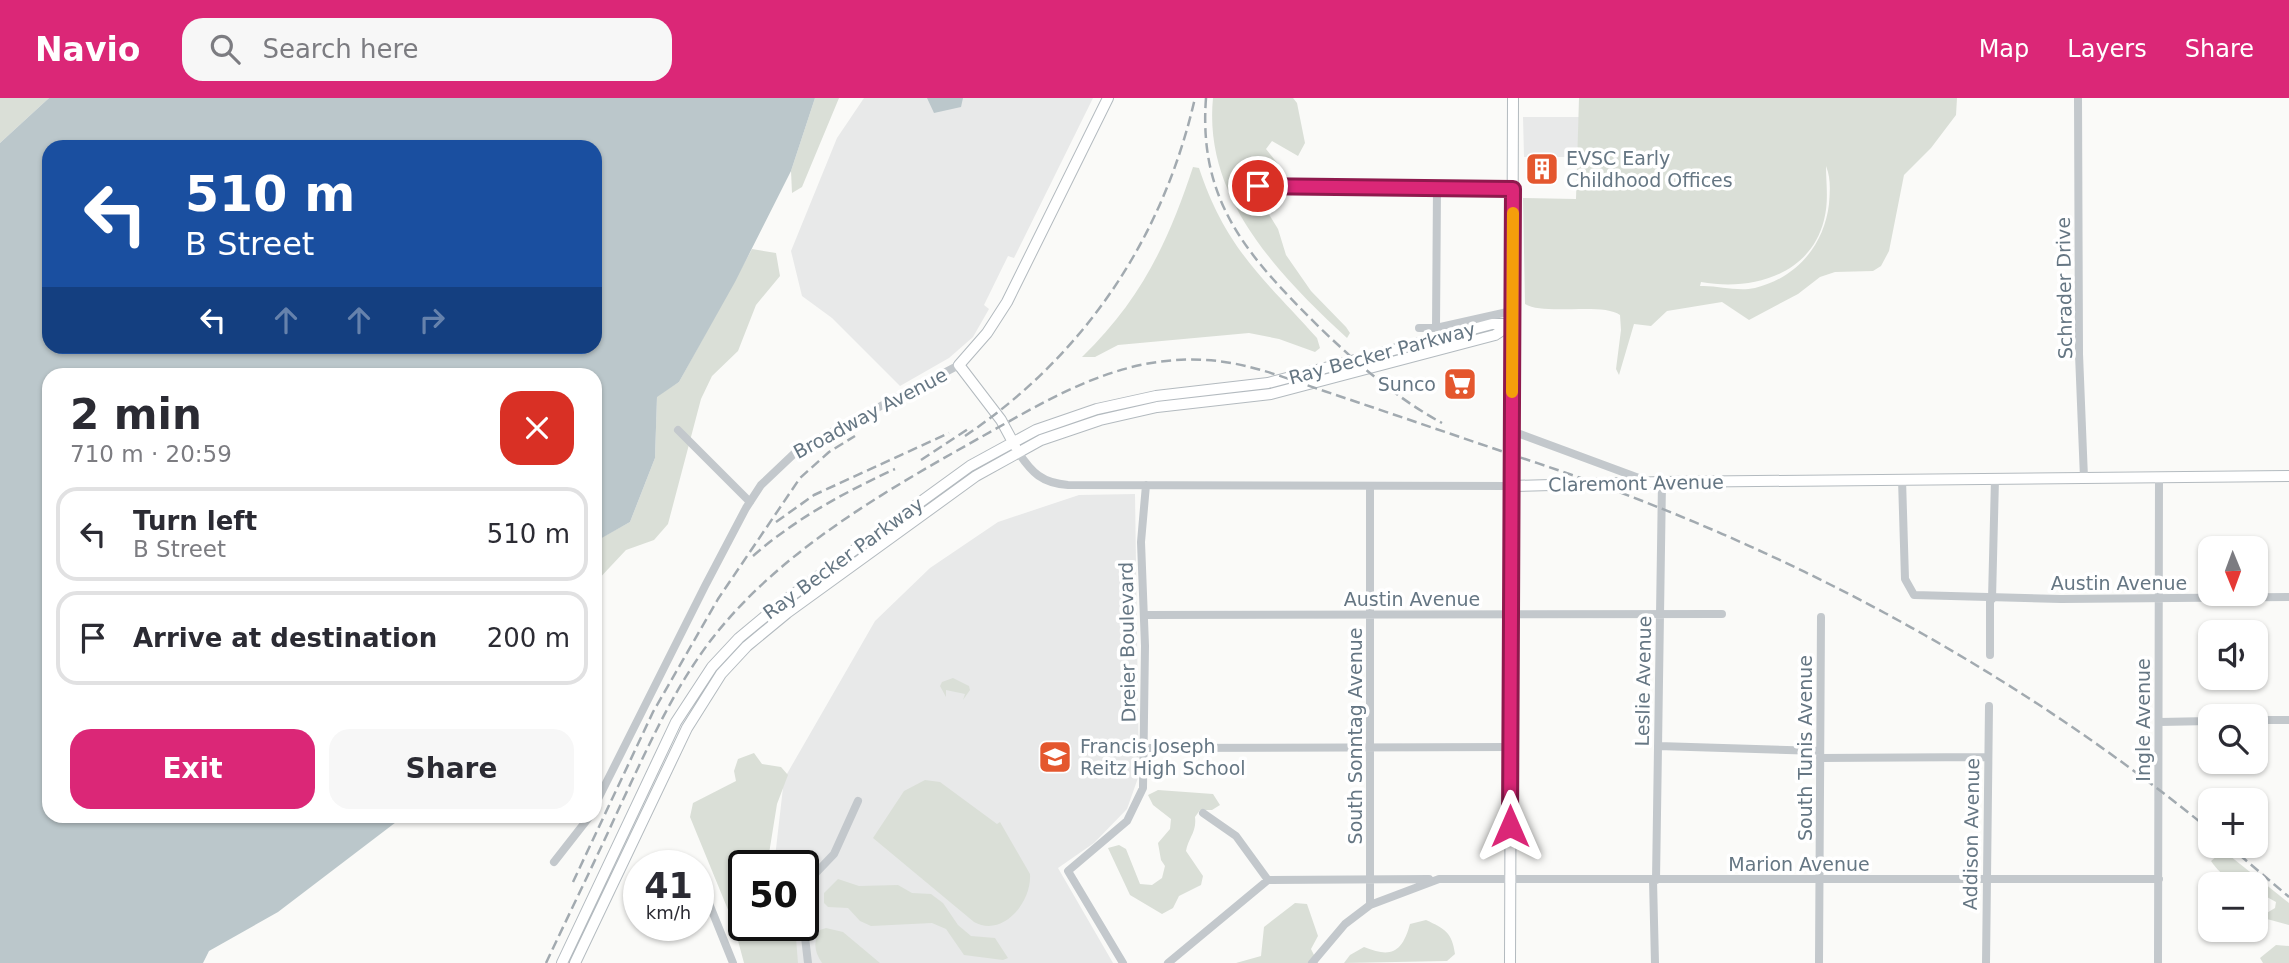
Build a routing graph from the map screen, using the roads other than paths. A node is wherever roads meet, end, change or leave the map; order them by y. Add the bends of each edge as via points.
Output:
1 (1108, 98) edge
2 (1513, 98) edge
3 (2078, 98) edge
4 (1258, 186) dead end
5 (1437, 188) junction
6 (1513, 189) junction
7 (1512, 311) junction
8 (1512, 324) junction
9 (1419, 328) dead end
10 (1436, 328) junction
11 (958, 365) junction
12 (678, 430) dead end
13 (1512, 431) junction
14 (1015, 447) junction
15 (2289, 476) edge
16 (2084, 478) junction
17 (2159, 478) junction
18 (1902, 479) junction
19 (1995, 479) junction
20 (1656, 482) junction
21 (1146, 485) junction
22 (1370, 486) junction
23 (1511, 486) junction
24 (750, 502) junction
25 (2289, 597) edge
26 (2158, 598) junction
27 (1991, 599) junction
28 (1722, 614) dead end
29 (1144, 615) junction
30 (1371, 615) junction
31 (1511, 615) junction
32 (1660, 615) junction
33 (1821, 617) dead end
34 (1990, 655) dead end
35 (1989, 706) dead end
36 (2268, 720) edge
37 (2289, 720) edge
38 (2198, 721) edge
39 (2160, 722) junction
40 (1658, 746) junction
41 (1370, 747) junction
42 (1510, 747) junction
43 (1145, 748) junction
44 (1821, 754) junction
45 (1987, 757) junction
46 (602, 791) edge
47 (858, 801) dead end
48 (1203, 813) dead end
49 (585, 823) edge
50 (554, 862) dead end
51 (819, 870) edge
52 (1439, 879) junction
53 (1510, 879) junction
54 (1986, 879) junction
55 (2159, 879) junction
56 (1268, 880) junction
57 (1370, 880) junction
58 (1655, 880) junction
59 (1821, 880) junction
60 (1370, 905) junction
61 (714, 916) edge
62 (805, 941) edge
63 (562, 963) edge
64 (575, 963) edge
65 (733, 963) edge
66 (808, 963) edge
67 (1123, 963) edge
68 (1168, 963) edge
69 (1312, 963) edge
70 (1510, 963) edge
71 (1655, 963) edge
72 (1819, 963) edge
73 (1986, 963) edge
74 (2158, 963) edge

1 - 11 main road, Broadway Avenue via 1007,302 987,334
2 - 6 main road
3 - 16 street, Schrader Drive
4 - 5 street
5 - 6 street
5 - 10 street
6 - 7 main road
7 - 8 main road
7 - 10 street
8 - 13 main road
8 - 14 main road, Ray Becker Parkway via 1492,324 1268,383 1122,403 1056,422
9 - 10 street
11 - 14 main road, Claremont Avenue via 1001,420
11 - 24 street, Broadway Avenue via 799,449 774,470
12 - 24 street
13 - 20 street
13 - 23 main road
14 - 21 street, Claremont Avenue via 1035,476 1052,484
14 - 63 main road, Ray Becker Parkway via 970,466 772,609 723,653 676,722
14 - 64 main road, Ray Becker Parkway via 765,630 732,661 687,728
15 - 17 main road, Claremont Avenue
16 - 17 main road, Claremont Avenue
16 - 19 main road, Claremont Avenue
17 - 26 street, Ingle Avenue
18 - 19 main road, Claremont Avenue
18 - 20 main road, Claremont Avenue
18 - 27 street, Austin Avenue via 1909,592
19 - 27 street
20 - 23 main road, Claremont Avenue
20 - 32 street, Leslie Avenue
21 - 22 street, Claremont Avenue
21 - 29 street, Dreier Boulevard via 1141,542
22 - 23 street, Claremont Avenue
22 - 30 street, South Sonntag Avenue
23 - 31 main road
24 - 46 street, Broadway Avenue
25 - 26 street, Austin Avenue
26 - 27 street, Austin Avenue
26 - 39 street, Ingle Avenue
27 - 34 street
28 - 32 street, Austin Avenue
29 - 30 street, Austin Avenue
29 - 43 street, Dreier Boulevard
30 - 31 street, Austin Avenue
30 - 41 street, South Sonntag Avenue
31 - 32 street, Austin Avenue
31 - 42 main road
32 - 40 street, Leslie Avenue
33 - 44 street, South Tunis Avenue
35 - 45 street, Addison Avenue
36 - 37 street
38 - 39 street
39 - 55 street, Ingle Avenue
40 - 44 street
40 - 58 street, Leslie Avenue
41 - 42 street
41 - 43 street
41 - 57 street, South Sonntag Avenue
42 - 53 main road
43 - 67 street, Dreier Boulevard via 1143,788 1135,808 1115,832 1068,871
44 - 45 street
44 - 59 street, South Tunis Avenue
45 - 54 street, Addison Avenue
47 - 51 street via 834,854
48 - 56 street via 1236,836
49 - 50 street
52 - 53 street, Marion Avenue
52 - 57 street, Marion Avenue
52 - 60 street, Marion Avenue
53 - 58 street, Marion Avenue
53 - 70 main road
54 - 55 street, Marion Avenue
54 - 59 street, Marion Avenue
54 - 73 street, Addison Avenue
55 - 74 street, Ingle Avenue
56 - 57 street, Marion Avenue
56 - 68 street
57 - 60 street, South Sonntag Avenue
58 - 59 street, Marion Avenue
58 - 71 street, Leslie Avenue
59 - 72 street, South Tunis Avenue
60 - 69 street via 1345,924
61 - 65 street
62 - 66 street

